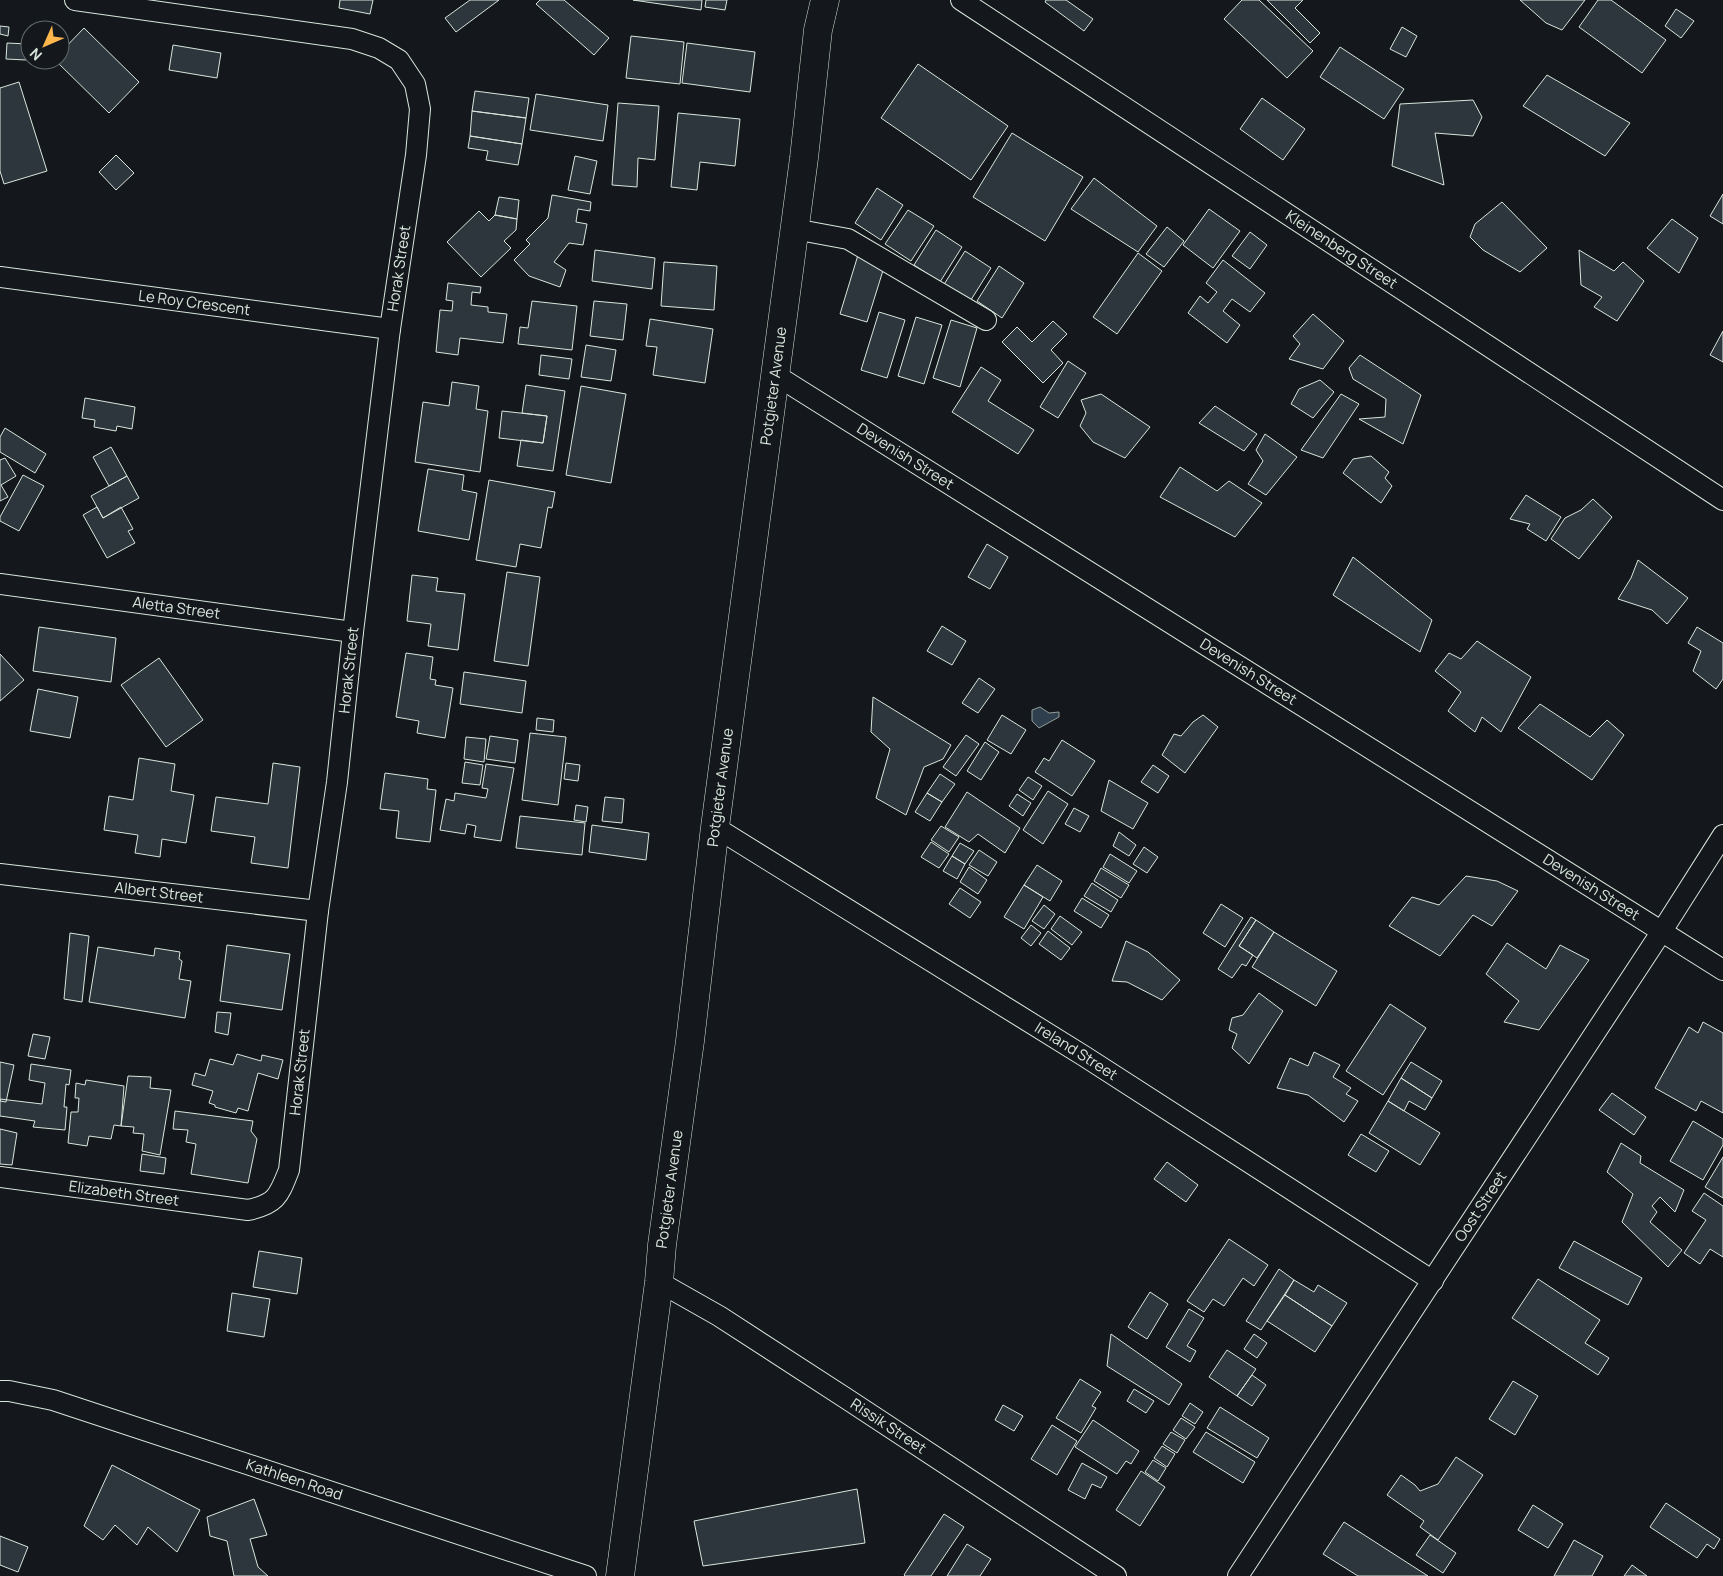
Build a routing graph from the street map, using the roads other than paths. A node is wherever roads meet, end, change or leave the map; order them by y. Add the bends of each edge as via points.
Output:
1 (75, 0) edge
2 (825, 0) edge
3 (961, 0) edge
4 (794, 229) junction
5 (0, 277) edge
6 (986, 320) dead end
7 (390, 330) junction
8 (774, 374) junction
9 (1723, 500) edge
10 (0, 584) edge
11 (353, 632) junction
12 (716, 828) junction
13 (1723, 835) edge
14 (0, 874) edge
15 (318, 911) junction
16 (1662, 931) junction
17 (1723, 970) edge
18 (0, 1177) edge
19 (248, 1210) joint
20 (1432, 1281) junction
21 (659, 1282) junction
22 (0, 1391) edge
23 (586, 1576) edge
24 (620, 1576) edge
25 (1116, 1576) edge
26 (1238, 1576) edge

1 - 7 street, Horak Street via 352,39 379,48 399,60 415,84 420,109
2 - 4 street, Potgieter Avenue via 818,30
3 - 9 street, Kleinenberg Street
4 - 6 street via 848,239
4 - 8 street, Potgieter Avenue
5 - 7 street, Le Roy Crescent
7 - 11 street, Horak Street
8 - 12 street, Potgieter Avenue
8 - 16 street, Devenish Street
10 - 11 street, Aletta Street
11 - 15 street, Horak Street via 337,782
12 - 20 street, Ireland Street via 1084,1056
12 - 21 street, Potgieter Avenue
13 - 16 street, Oost Street
14 - 15 street, Albert Street
15 - 19 street, Horak Street via 289,1170 272,1202
16 - 17 street, Devenish Street
16 - 20 street, Oost Street
18 - 19 street, Elizabeth Street
20 - 26 street, Oost Street
21 - 24 street, Potgieter Avenue
21 - 25 street, Rissik Street via 847,1398
22 - 23 street, Kathleen Road via 53,1400

